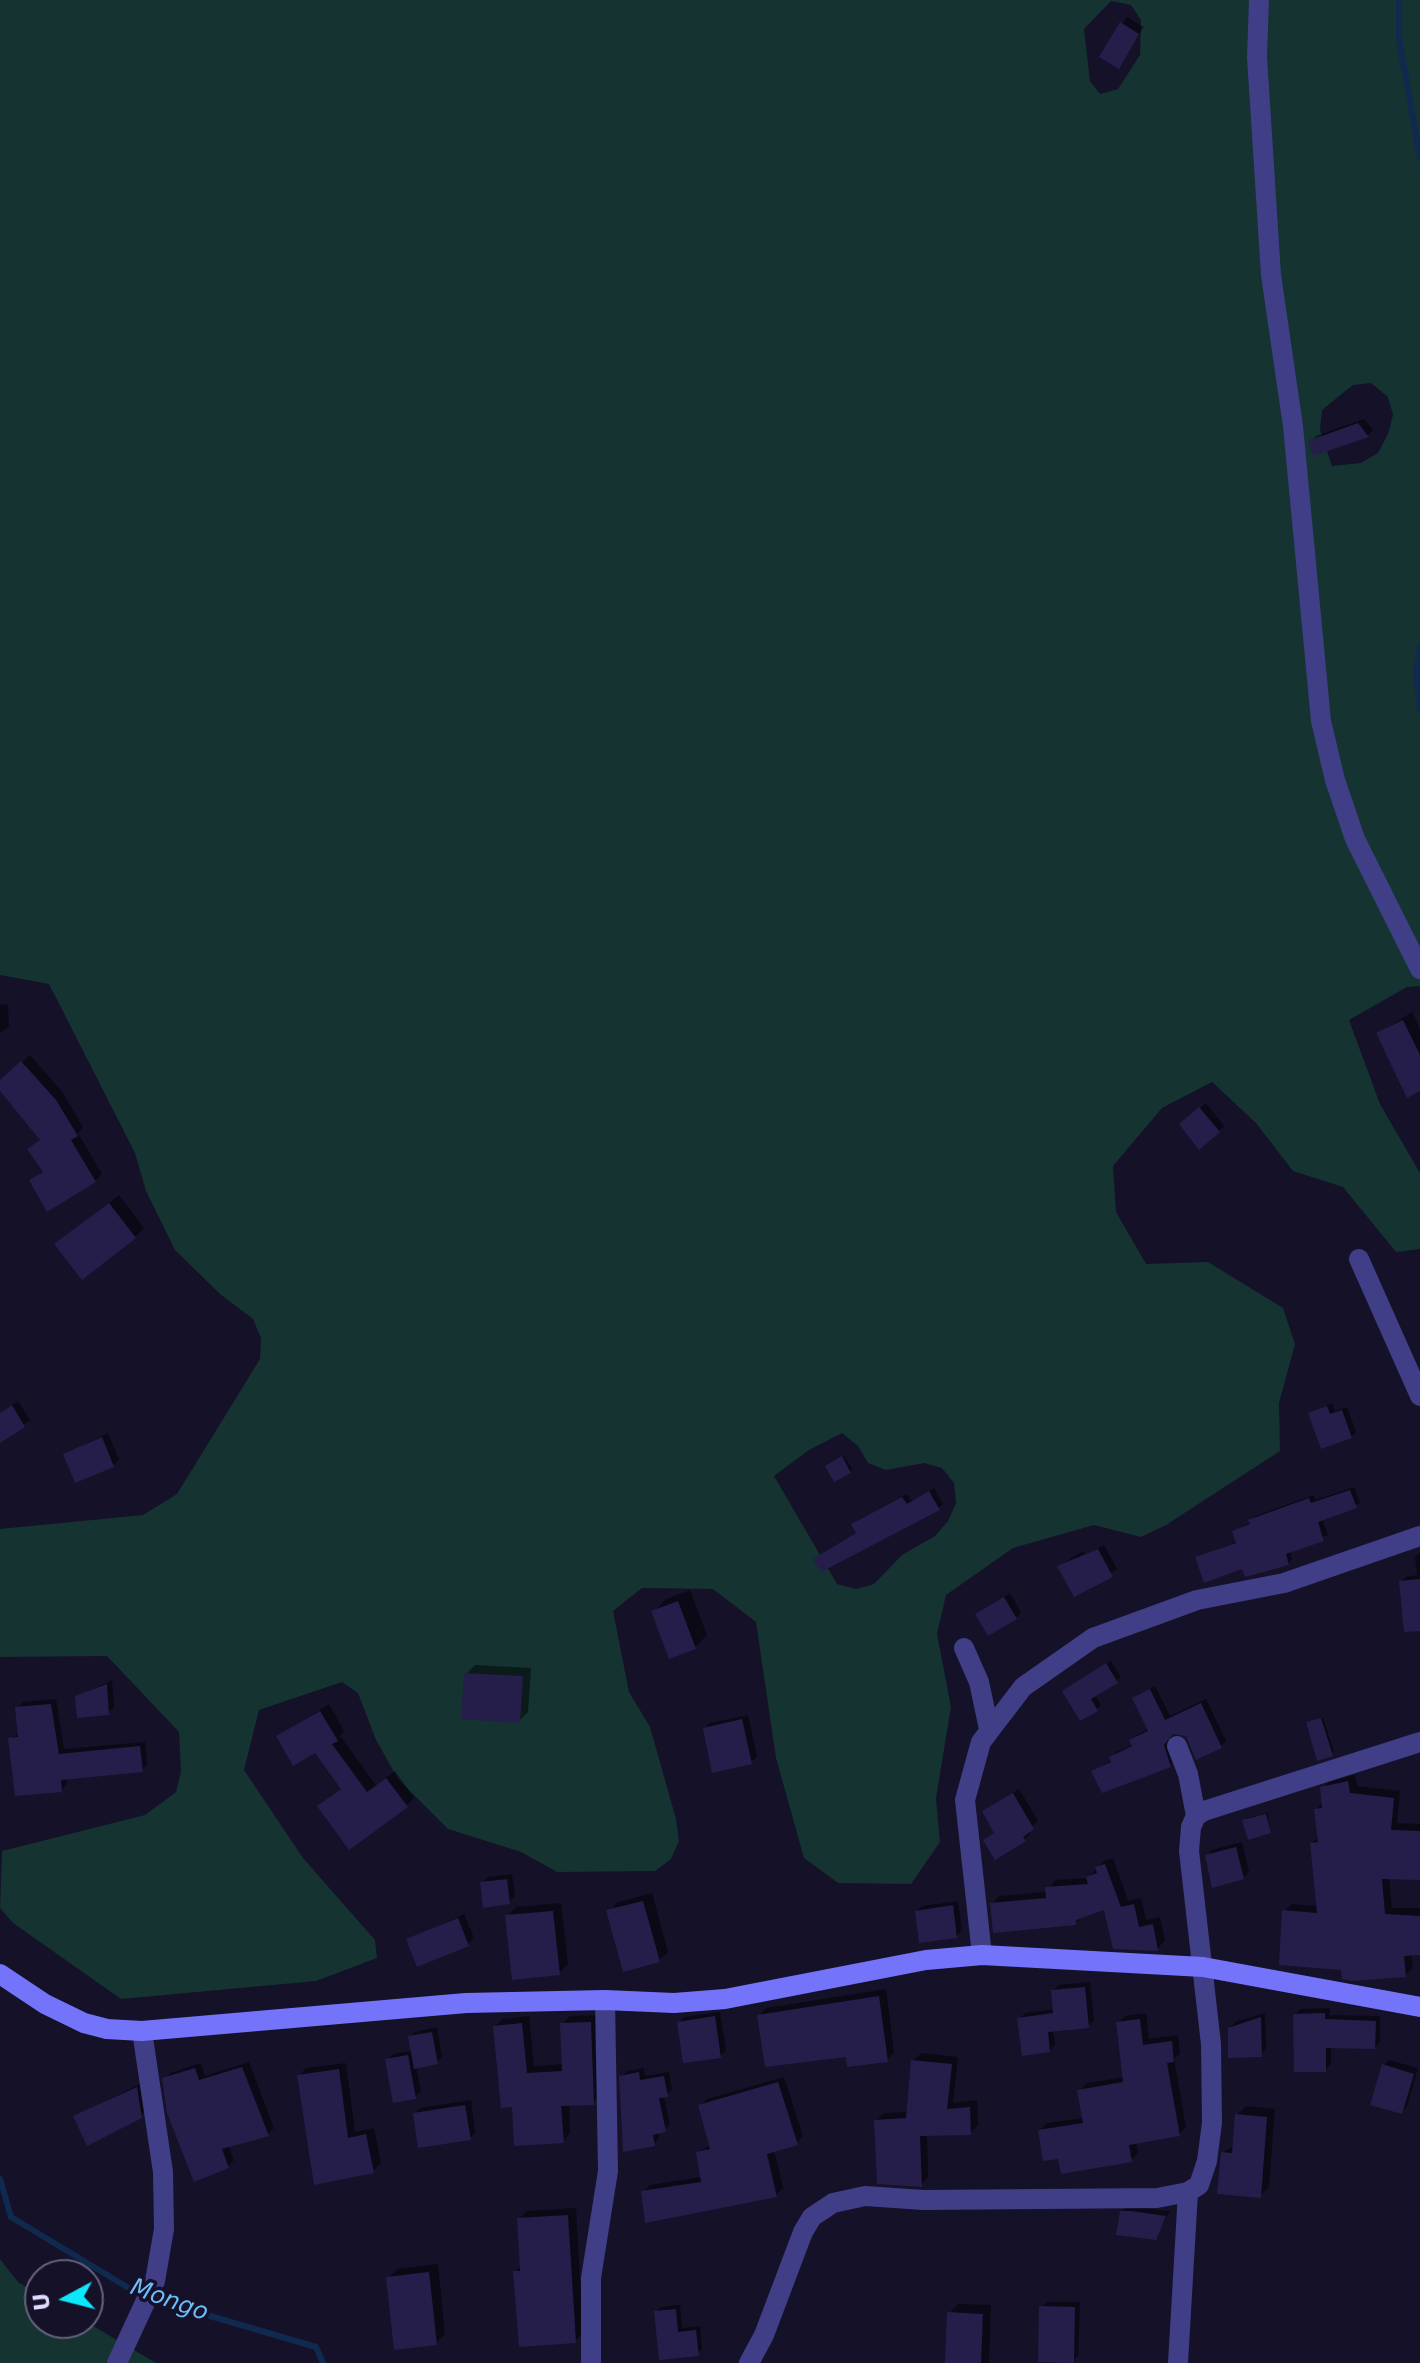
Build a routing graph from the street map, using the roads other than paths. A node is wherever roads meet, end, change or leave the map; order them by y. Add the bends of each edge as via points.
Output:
1 (1259, 0) edge
2 (1420, 969) edge
3 (1359, 1259) dead end
4 (1420, 1396) edge
5 (1420, 1536) edge
6 (964, 1648) dead end
7 (989, 1729) junction
8 (1420, 1742) edge
9 (1177, 1746) dead end
10 (1194, 1806) junction
11 (982, 1955) junction
12 (1203, 1967) junction
13 (0, 1974) edge
14 (605, 2000) junction
15 (1420, 2007) edge
16 (142, 2031) junction
17 (1188, 2192) junction
18 (117, 2363) edge
19 (591, 2363) edge
20 (749, 2363) edge
21 (1178, 2363) edge

1 - 2 street via 1257,57 1271,275 1293,426 1321,721 1355,839
3 - 4 street
5 - 7 street via 1284,1583 1197,1600 1093,1638 1023,1687
6 - 7 street via 979,1682
7 - 11 street via 970,1772 965,1800
8 - 10 street
9 - 10 street
10 - 12 street via 1189,1851
11 - 12 street
11 - 14 street via 926,1960 725,1999
12 - 15 street
12 - 17 street via 1212,2123 1199,2185
13 - 16 street via 84,2023
14 - 16 street via 466,2003
14 - 19 street via 608,2171 591,2278
16 - 18 street via 163,2172 164,2229 155,2281
17 - 20 street via 1157,2198 859,2197 823,2207 812,2217
17 - 21 street

